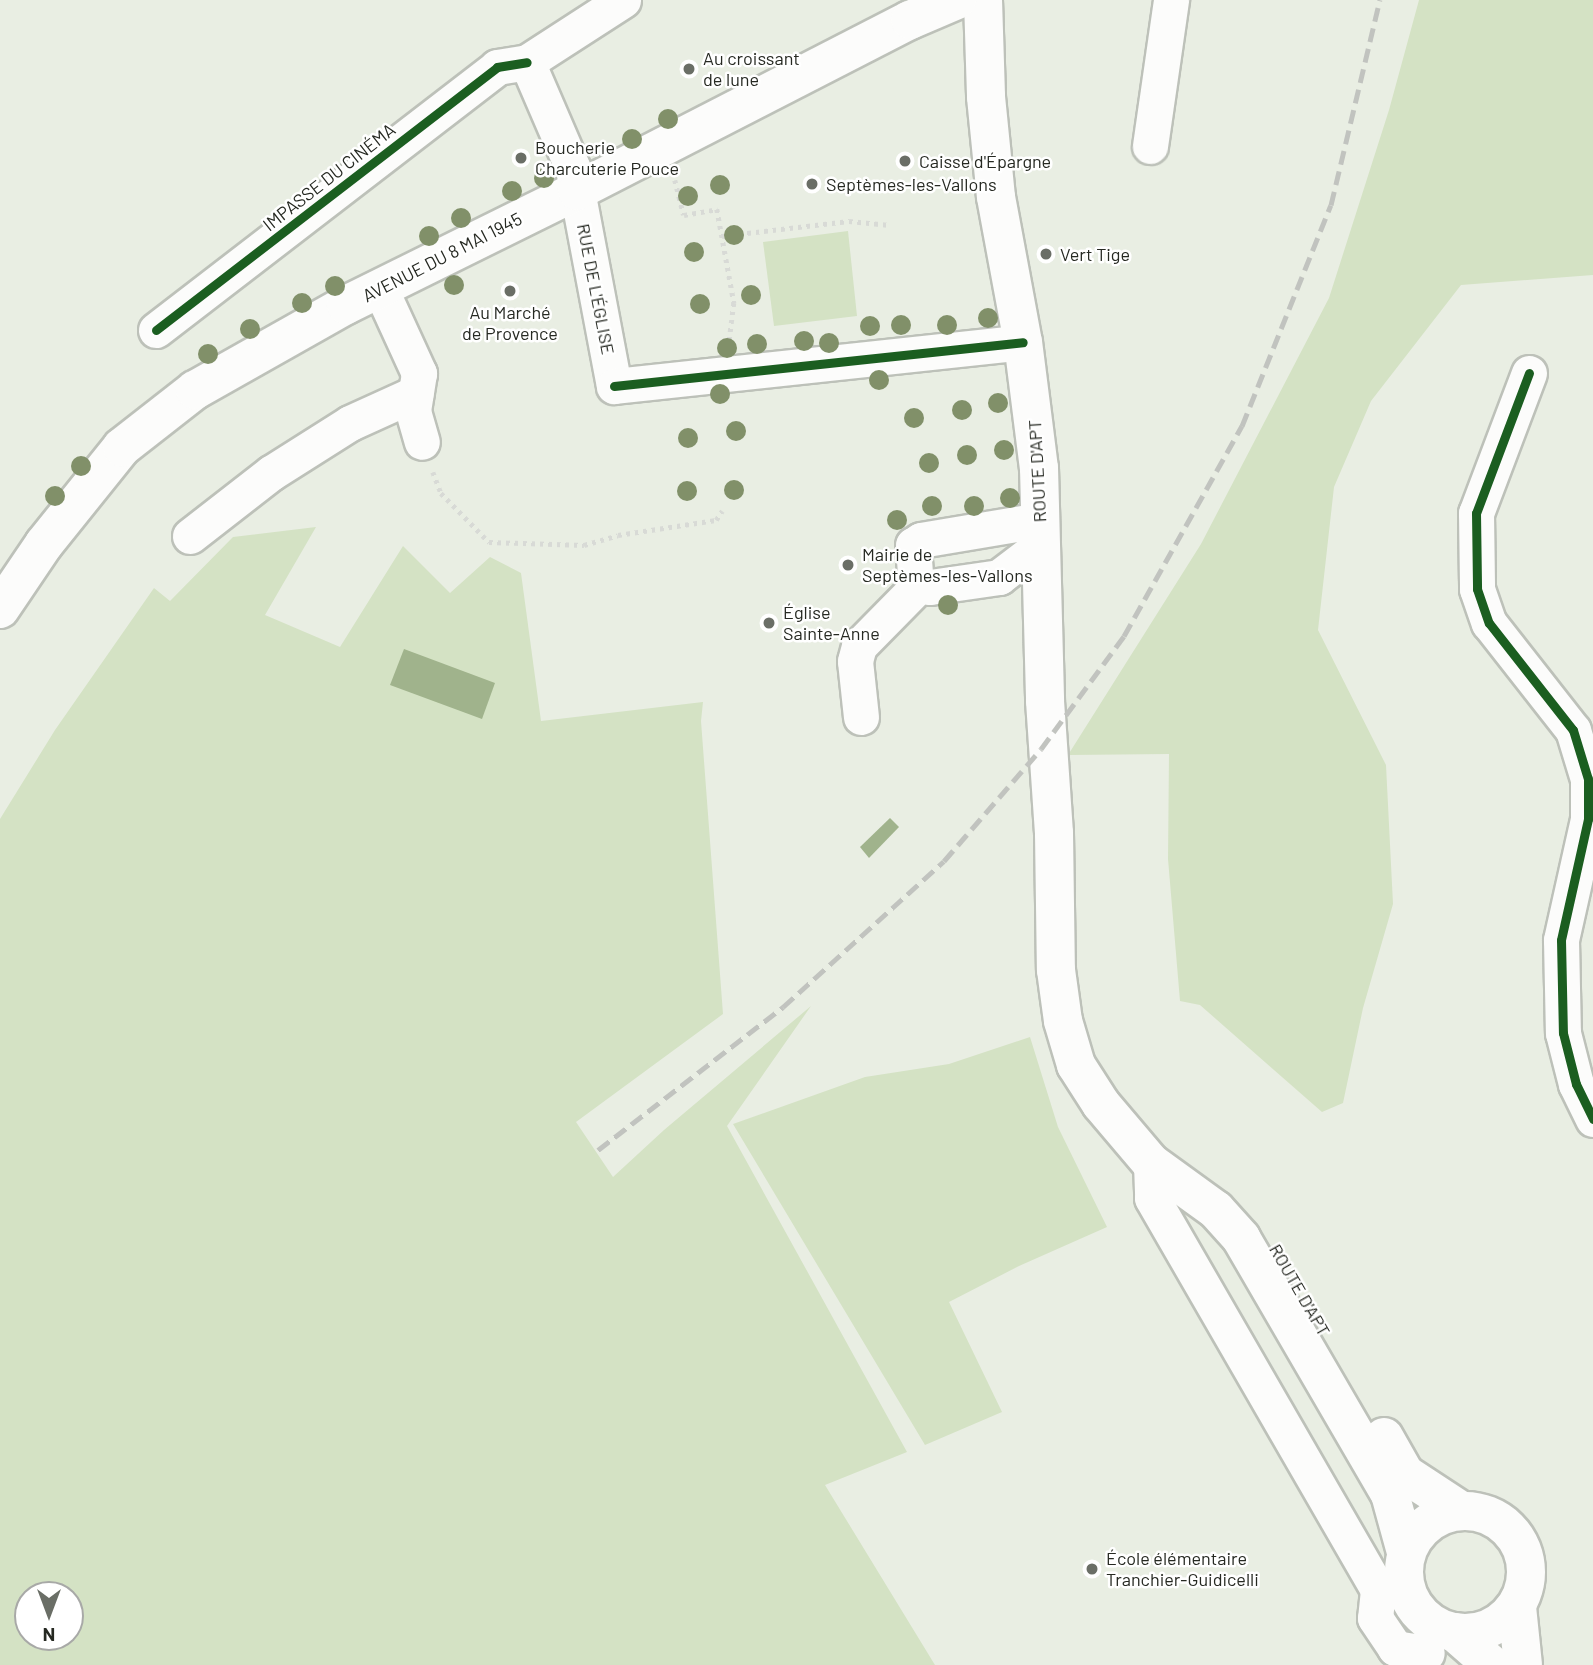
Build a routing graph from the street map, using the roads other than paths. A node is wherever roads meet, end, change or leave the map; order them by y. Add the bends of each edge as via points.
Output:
1 (623, 0) edge
2 (957, 0) edge
3 (984, 0) edge
4 (1171, 0) edge
5 (527, 62) junction
6 (1150, 146) dead end
7 (577, 191) junction
8 (380, 288) junction
9 (156, 330) dead end
10 (1023, 342) junction
11 (1530, 373) dead end
12 (416, 393) junction
13 (422, 442) dead end
14 (994, 526) junction
15 (1040, 532) junction
16 (190, 536) dead end
17 (999, 577) junction
18 (920, 584) junction
19 (1044, 599) junction
20 (0, 609) edge
21 (861, 717) dead end
22 (1101, 1104) junction
23 (1593, 1119) edge
24 (1151, 1163) junction
25 (1460, 1510) junction
26 (1396, 1576) junction
27 (1517, 1607) junction
28 (1436, 1644) edge
29 (1512, 1663) edge

1 - 5 street, IMPASSE DU CINÉMA
2 - 7 main road, AVENUE DU 8 MAI 1945
3 - 10 main road, ROUTE D'APT via 986,97 996,197
4 - 6 street
5 - 7 street, RUE DE L'ÉGLISE via 573,169
5 - 9 street, IMPASSE DU CINÉMA via 497,67
7 - 8 main road, AVENUE DU 8 MAI 1945
7 - 10 street, RUE DE L'ÉGLISE via 614,386
8 - 12 street via 419,373
8 - 20 main road, AVENUE DU 8 MAI 1945 via 195,390 122,447 44,544
10 - 15 main road, ROUTE D'APT via 1035,432
11 - 23 street via 1476,513 1478,589 1489,624 1573,730 1588,779 1588,819 1561,940 1563,1032 1576,1084
12 - 13 street via 412,411
12 - 16 street via 350,423 271,473
14 - 15 street
14 - 17 street
14 - 18 street via 913,545 915,577
15 - 17 street
15 - 19 main road, ROUTE D'APT
17 - 18 street via 930,587
17 - 19 street
18 - 21 street via 859,646 855,661
19 - 22 main road, ROUTE D'APT via 1056,970 1063,1021 1076,1065
22 - 24 main road, ROUTE D'APT
22 - 25 main road, ROUTE D'APT via 1237,1198 1265,1230 1405,1475
24 - 26 street via 1152,1198
24 - 26 main road, ROUTE D'APT via 1216,1210 1241,1238 1390,1494
25 - 26 main road via 1427,1523 1415,1536
25 - 27 main road via 1499,1520 1517,1537 1527,1559 1526,1584
26 - 28 main road
27 - 28 main road via 1499,1624
27 - 29 main road
28 - 29 main road

